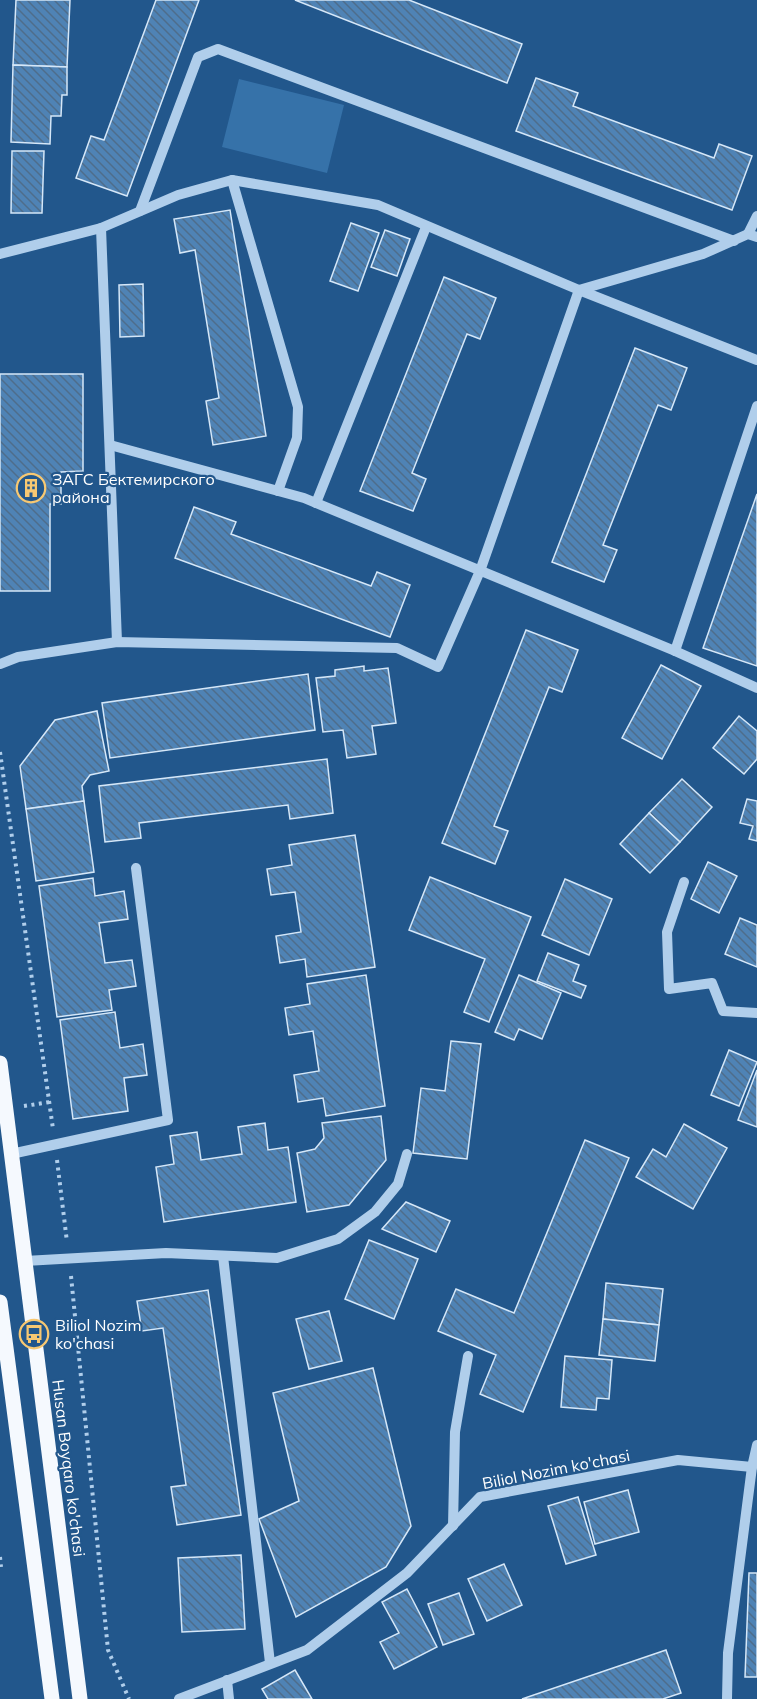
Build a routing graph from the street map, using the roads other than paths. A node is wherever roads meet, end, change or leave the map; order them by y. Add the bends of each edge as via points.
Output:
1 (232, 180) junction
2 (140, 211) junction
3 (757, 216) edge
4 (426, 227) junction
5 (101, 228) junction
6 (753, 236) edge
7 (734, 241) junction
8 (0, 254) edge
9 (579, 290) junction
10 (757, 360) edge
11 (757, 406) edge
12 (110, 446) junction
13 (278, 491) junction
14 (316, 503) junction
15 (480, 571) junction
16 (117, 642) junction
17 (675, 651) junction
18 (0, 664) edge
19 (757, 688) edge
20 (136, 868) dead end
21 (684, 882) dead end
22 (757, 1013) edge
23 (0, 1063) edge
24 (11, 1154) junction
25 (407, 1154) dead end
26 (223, 1256) junction
27 (25, 1261) junction
28 (0, 1302) edge
29 (468, 1356) dead end
30 (757, 1445) edge
31 (752, 1467) junction
32 (453, 1526) junction
33 (270, 1664) junction
34 (227, 1680) junction
35 (52, 1699) edge
36 (80, 1699) edge
37 (180, 1699) edge
38 (229, 1699) edge
39 (727, 1699) edge

1 - 2 street via 178,195
1 - 4 street via 378,206
1 - 13 street via 298,407 297,438
2 - 5 street
2 - 7 street via 198,57 218,49
3 - 6 street
4 - 9 street
4 - 14 street
5 - 8 street
5 - 12 street
6 - 7 street
7 - 9 street via 703,255
9 - 10 street
9 - 15 street
11 - 17 street
12 - 13 street
12 - 16 street
13 - 14 street
14 - 15 street
15 - 16 street via 438,667 397,648
15 - 17 street
16 - 18 street via 18,657
17 - 19 street
20 - 24 street via 168,1120
21 - 22 street via 667,932 669,989 712,983 723,1011
23 - 24 main road, Husan Boyqaro ko'chasi
24 - 27 main road, Husan Boyqaro ko'chasi
25 - 26 street via 398,1184 375,1212 338,1239 277,1258
26 - 27 street via 166,1253
26 - 33 street
27 - 36 main road, Husan Boyqaro ko'chasi
28 - 35 main road
29 - 32 street via 455,1432
30 - 31 street
31 - 32 street, Biliol Nozim ko'chasi via 678,1460 480,1497
31 - 39 street via 728,1653
32 - 33 street, Biliol Nozim ko'chasi via 407,1573 307,1650
33 - 34 street, Biliol Nozim ko'chasi
34 - 37 street, Biliol Nozim ko'chasi
34 - 38 street

